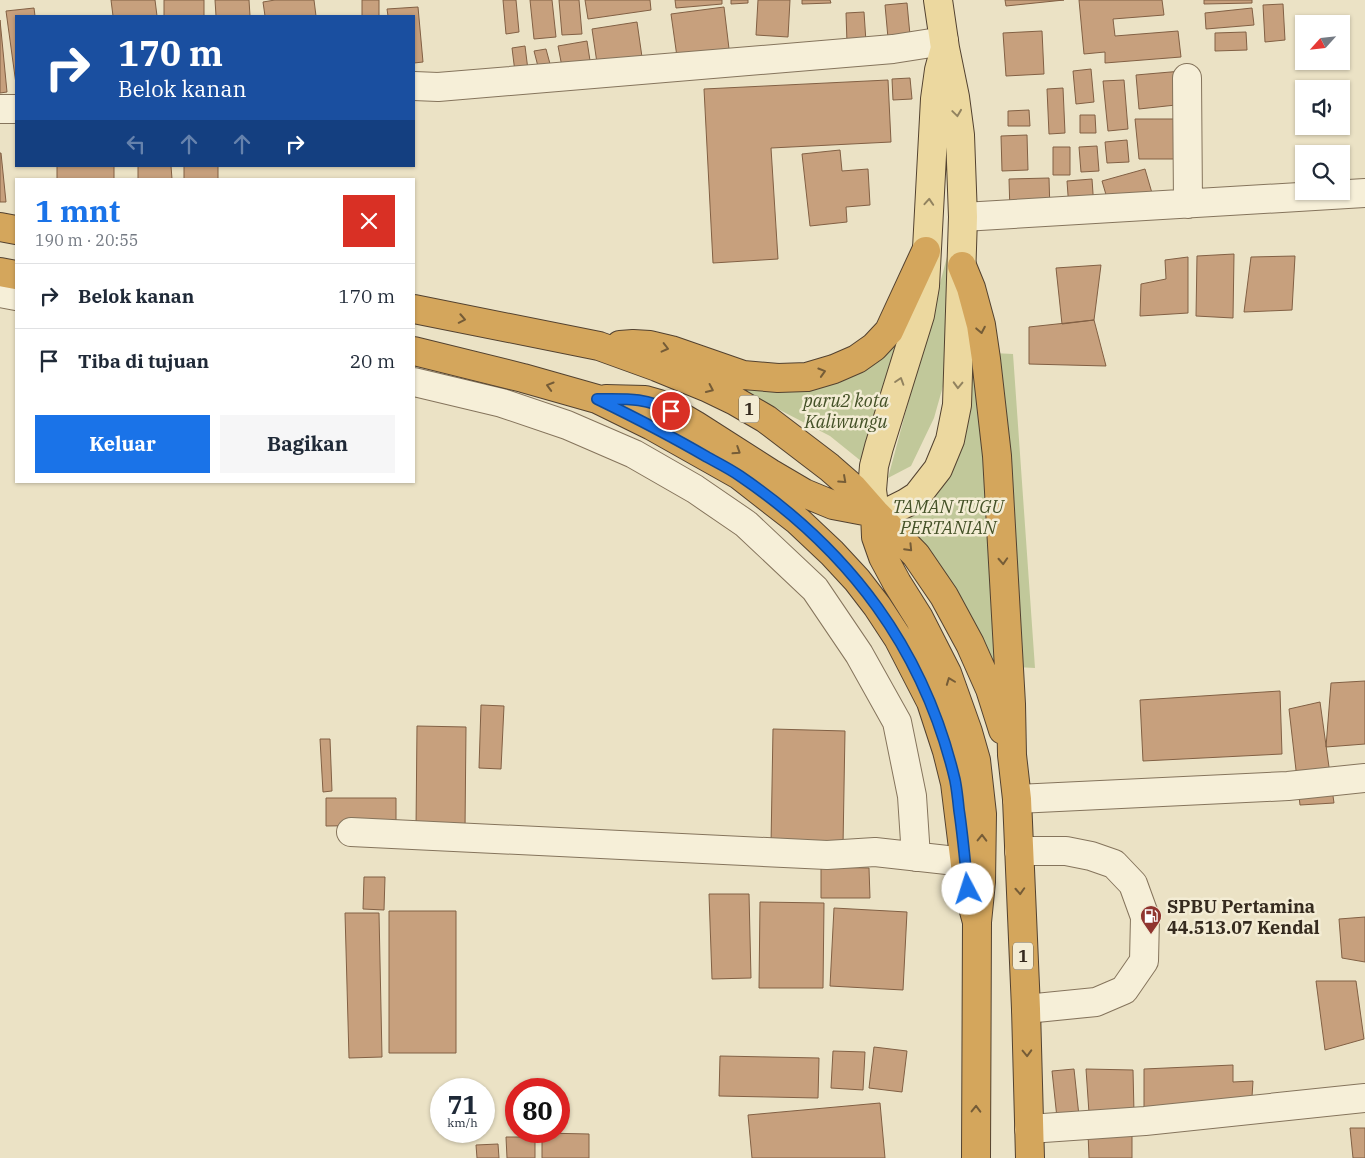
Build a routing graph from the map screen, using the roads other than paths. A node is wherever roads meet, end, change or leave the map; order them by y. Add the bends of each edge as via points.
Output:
1 (938, 0) edge
2 (944, 44) junction
3 (1187, 78) dead end
4 (415, 86) edge
5 (0, 109) edge
6 (15, 109) edge
7 (1365, 193) edge
8 (1188, 204) junction
9 (963, 216) junction
10 (0, 227) edge
11 (15, 230) edge
12 (926, 251) junction
13 (962, 266) junction
14 (0, 272) edge
15 (15, 275) edge
16 (0, 293) edge
17 (15, 296) edge
18 (415, 309) edge
19 (599, 346) junction
20 (415, 352) edge
21 (415, 382) edge
22 (597, 399) junction
23 (875, 513) junction
24 (1012, 755) junction
25 (1365, 778) edge
26 (1017, 799) junction
27 (351, 832) dead end
28 (1018, 851) junction
29 (916, 857) junction
30 (965, 862) junction
31 (977, 922) junction
32 (1026, 1009) junction
33 (1365, 1098) edge
34 (1029, 1129) junction
35 (976, 1158) edge
36 (1030, 1158) edge

1 - 2 main road, 1
2 - 4 street via 653,70 438,87
2 -> 9 main road, 1 via 960,135
12 -> 2 main road, 1 via 935,99
3 - 8 street
5 - 6 street
7 - 8 street
8 - 9 street
9 - 13 main road, 1
10 - 11 highway
19 -> 12 highway via 650,345 743,375 807,377 857,359 874,347 889,331
23 -> 12 main road, 1 via 872,490 874,466 920,316
13 -> 23 main road, 1 via 957,405 950,440 938,470 917,496 892,510
13 -> 24 highway via 981,325 997,456 1012,704
14 - 15 highway
16 - 17 street
18 -> 19 highway, 1
19 -> 23 highway, 1 via 706,386 766,419 829,467
22 -> 20 highway, 1
21 - 29 street via 502,403 567,425 634,454 695,489 746,524 815,589 859,654 897,722 912,796
22 -> 23 highway, 1 via 644,400 659,404 804,493 833,505
22 - 30 highway, 1 via 739,475 798,520 857,580 898,638 930,702 955,783
23 -> 24 highway, 1 via 916,555 944,596 990,689
31 -> 23 highway via 982,814 976,760 947,673 883,557 876,537
24 - 26 highway, 1
25 - 26 street via 1288,786
26 - 28 highway, 1
27 - 29 street via 827,855 875,852
28 -> 32 highway, 1
28 - 32 street via 1066,852 1114,864 1133,884 1145,917 1144,961 1124,990 1096,1002
29 - 30 street
30 - 31 highway, 1
35 -> 31 highway, 1
32 -> 34 highway, 1
33 - 34 street via 1145,1121
34 - 36 highway, 1

